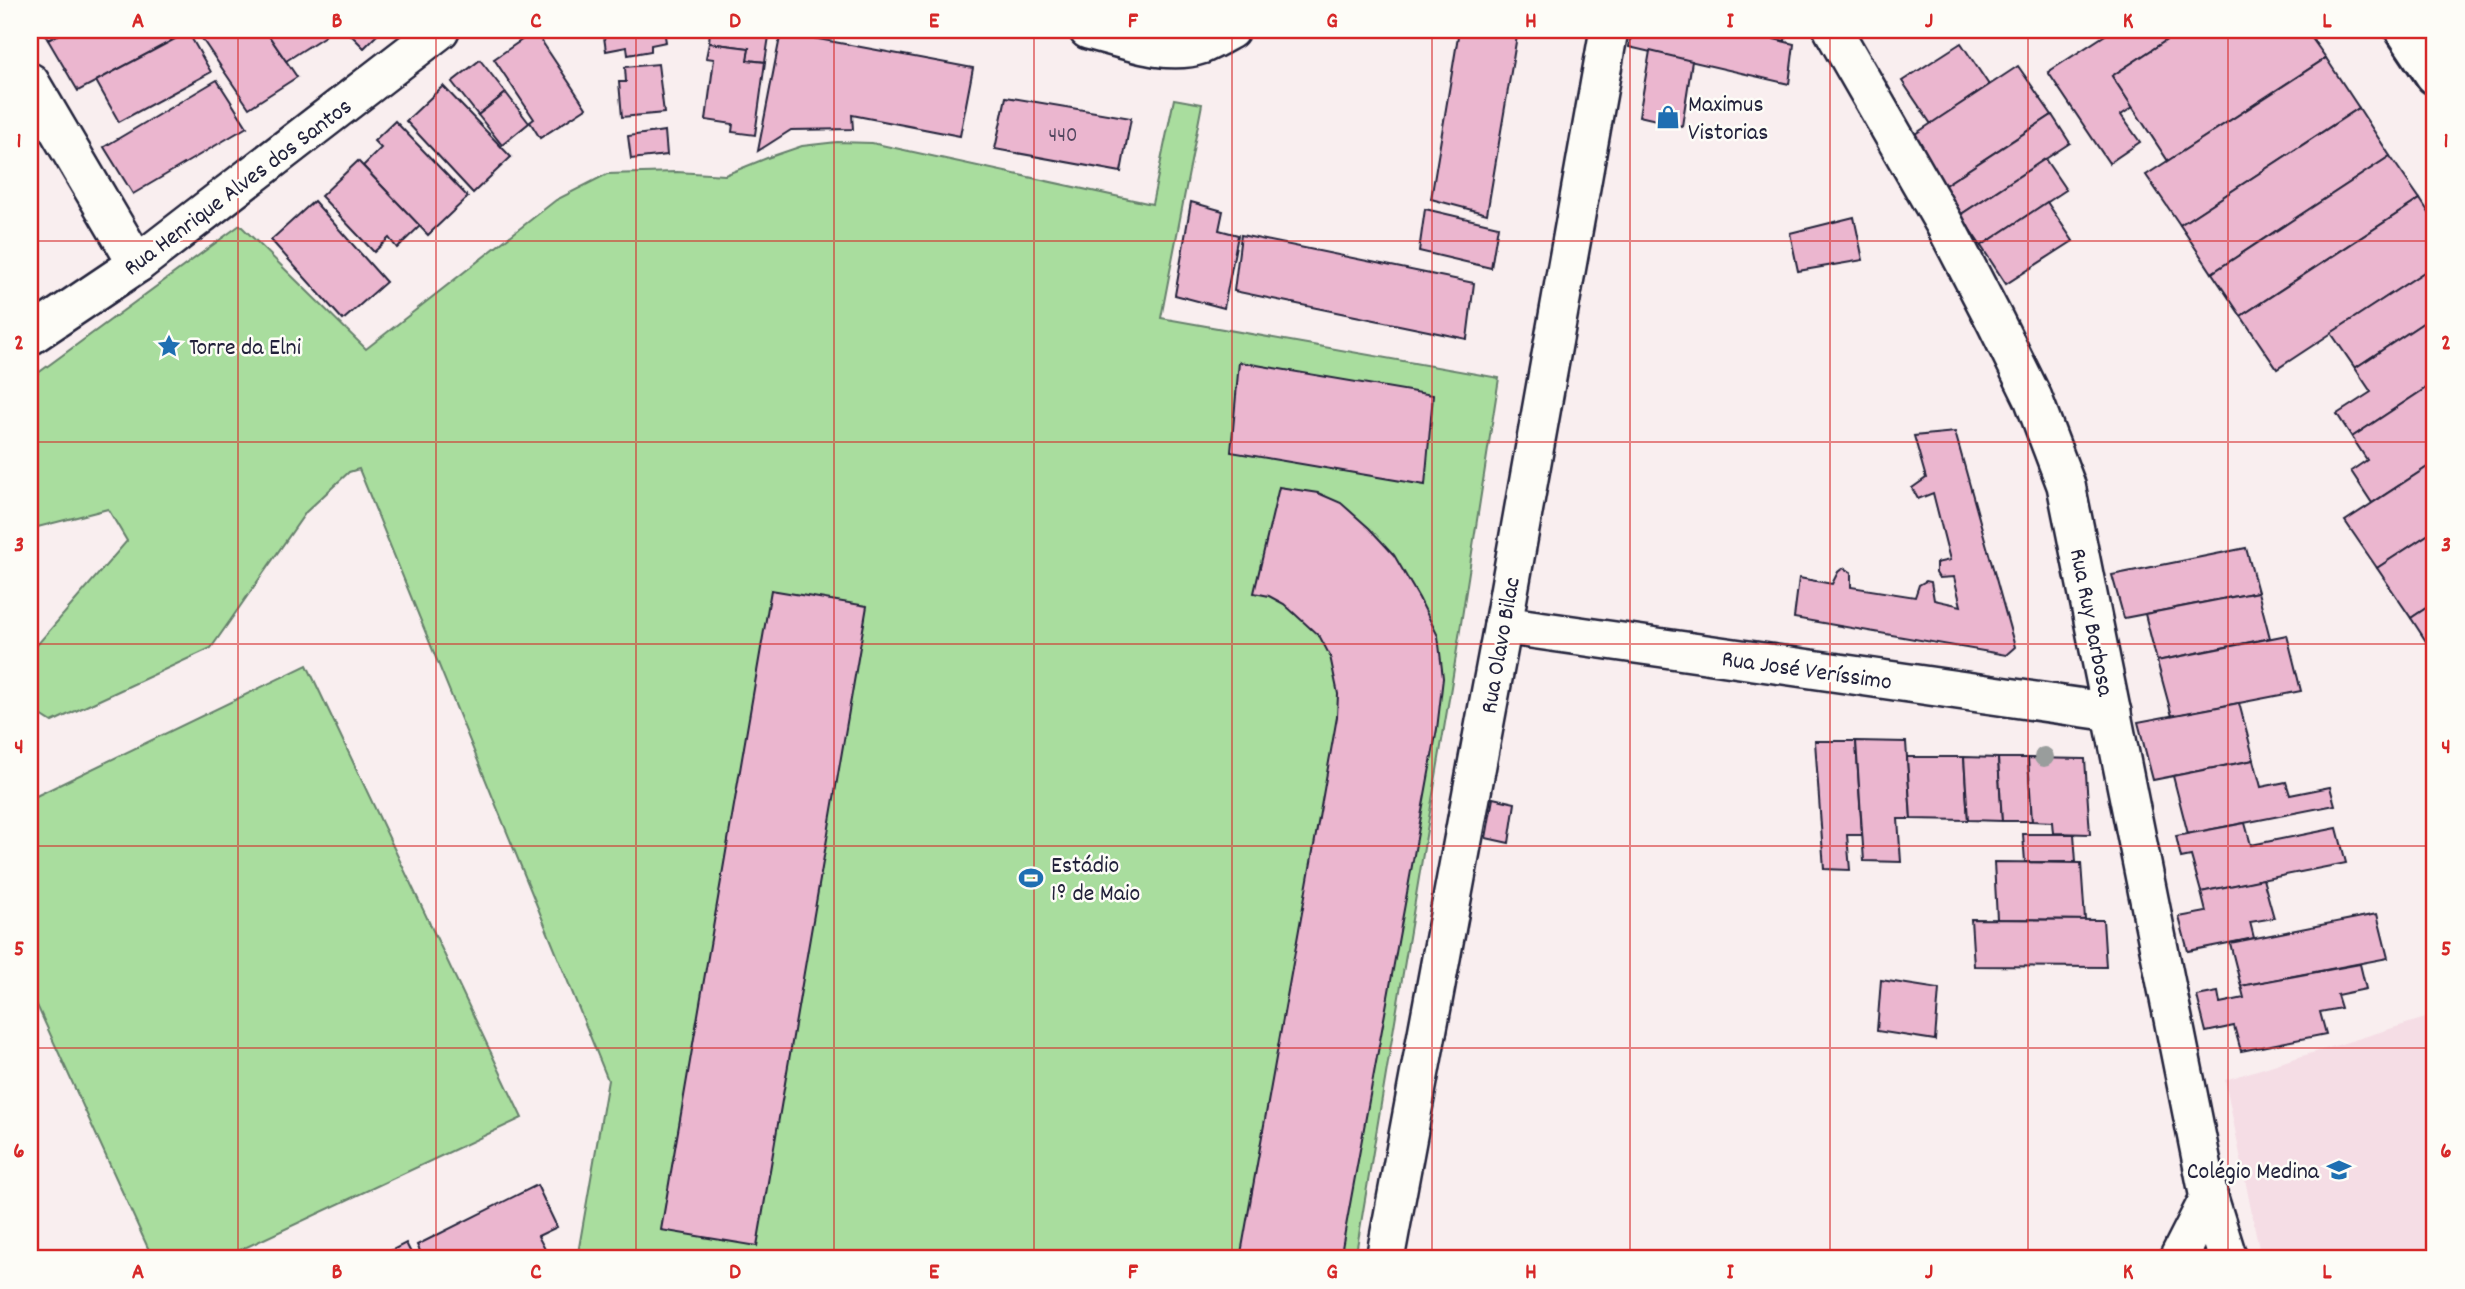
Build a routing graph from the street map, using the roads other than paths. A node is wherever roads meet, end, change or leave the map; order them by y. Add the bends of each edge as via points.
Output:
1 (440, 30) edge
2 (1088, 30) edge
3 (1609, 30) edge
4 (1833, 30) edge
5 (2405, 30) edge
6 (1212, 35) edge
7 (2435, 75) edge
8 (30, 82) edge
9 (137, 264) junction
10 (30, 335) edge
11 (1503, 625) junction
12 (2112, 712) junction
13 (2209, 1198) junction
14 (1385, 1259) edge
15 (2178, 1259) edge
16 (2228, 1259) edge

1 - 9 street, Rua Henrique Alves dos Santos
2 - 6 street via 1161,47
3 - 11 street, Rua Olavo Bilac
4 - 12 street, Rua Ruy Barbosa via 1945,225 2033,398 2066,485
5 - 7 main road
8 - 9 street
9 - 10 street, Rua Henrique Alves dos Santos
11 - 12 street, Rua José Veríssimo
11 - 14 street, Rua Olavo Bilac
12 - 13 street, Rua Ruy Barbosa
13 - 15 street
13 - 16 street, Rua Ruy Barbosa

